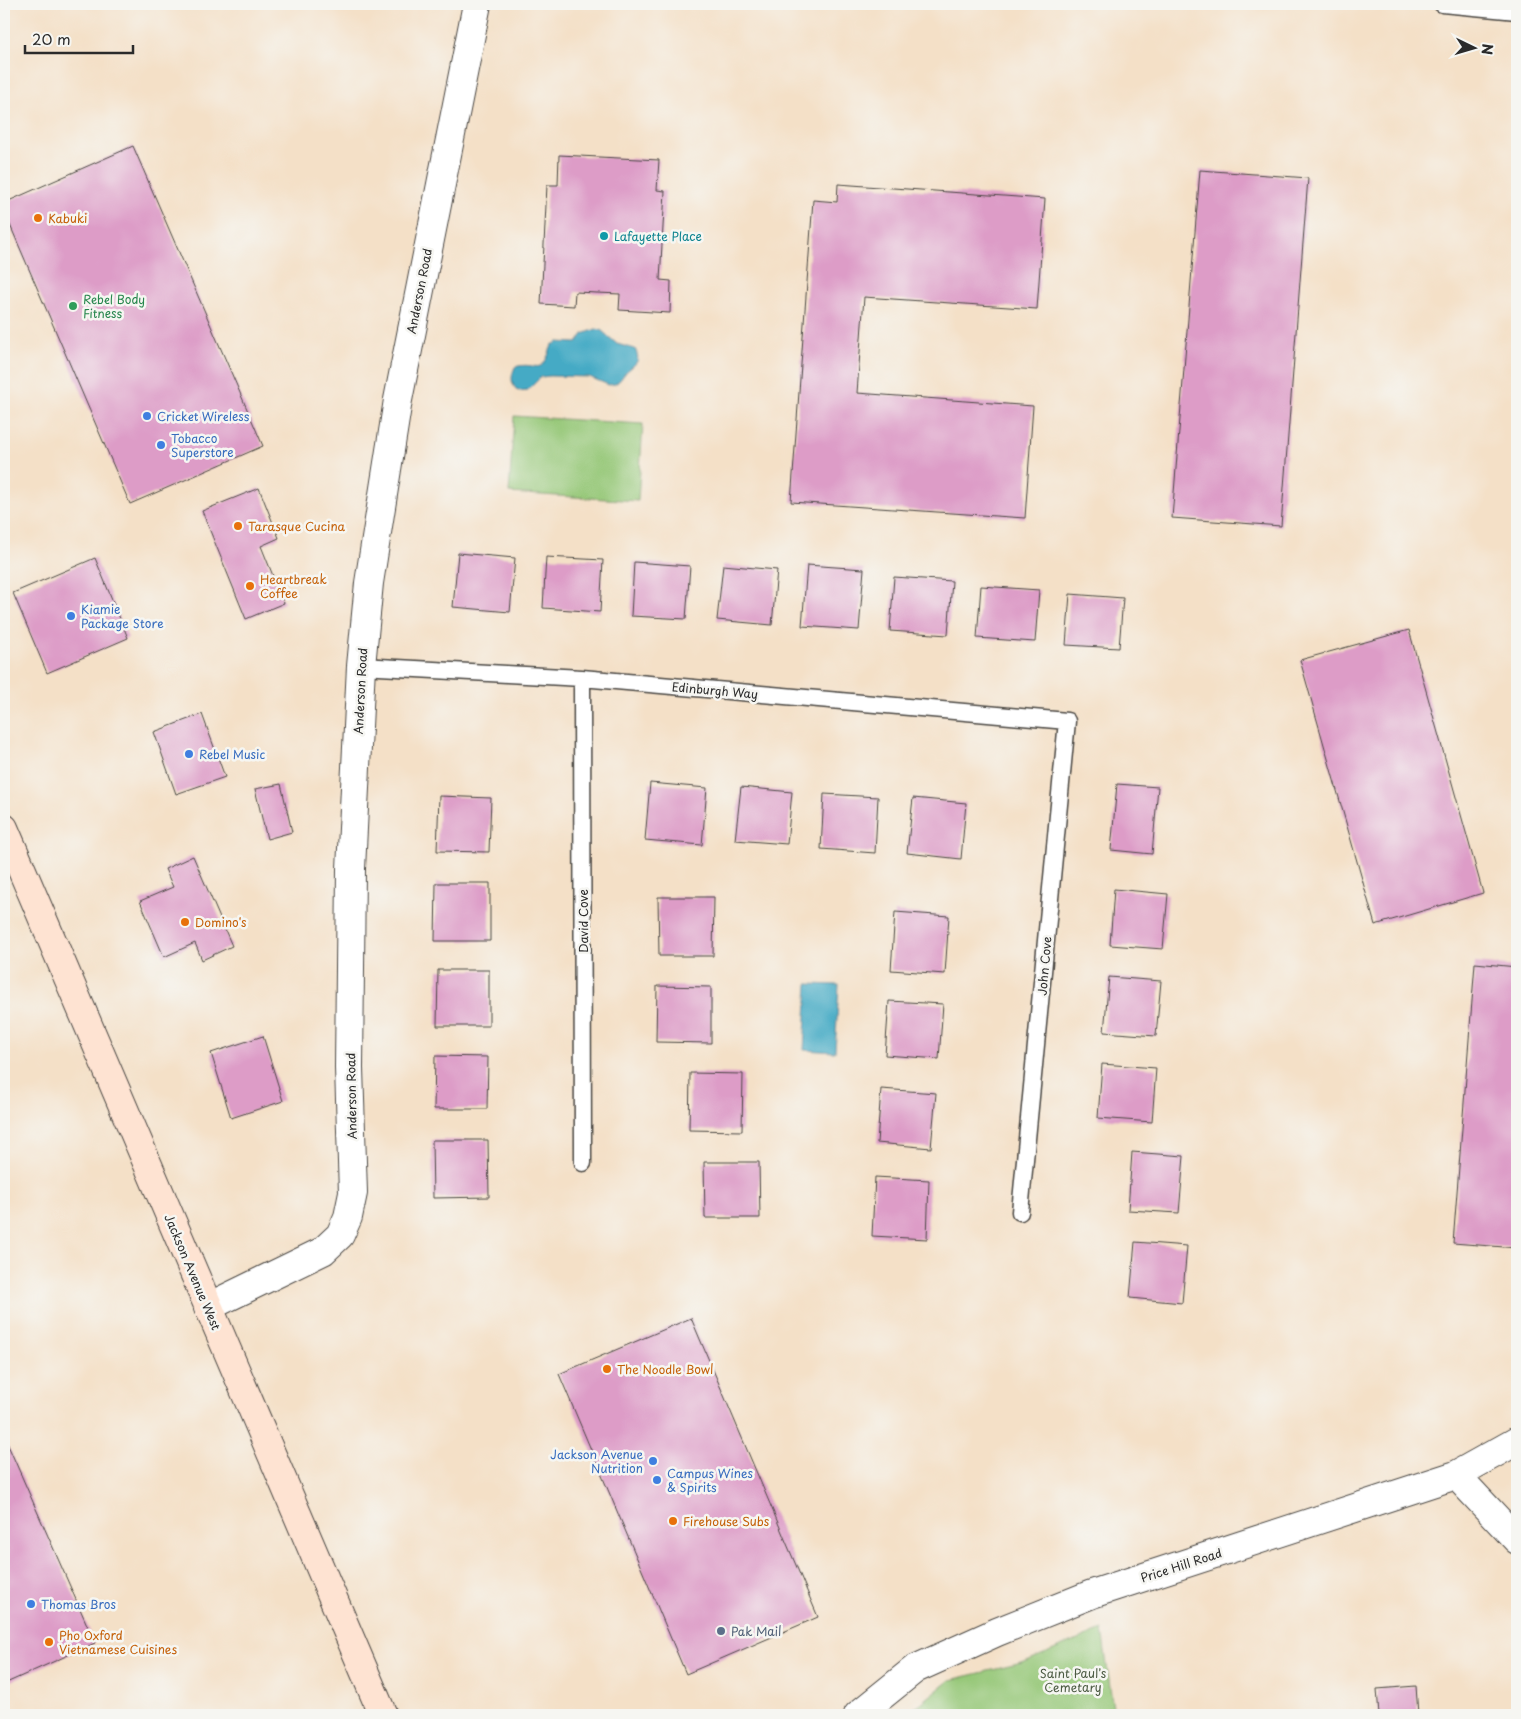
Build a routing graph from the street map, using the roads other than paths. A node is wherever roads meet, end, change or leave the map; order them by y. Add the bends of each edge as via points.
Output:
1 (477, 4) edge
2 (1442, 4) edge
3 (1517, 11) edge
4 (361, 666) junction
5 (582, 678) junction
6 (1068, 721) joint
7 (4, 828) edge
8 (584, 1163) dead end
9 (1020, 1212) dead end
10 (208, 1307) junction
11 (1517, 1441) edge
12 (1456, 1475) junction
13 (1517, 1540) edge
14 (383, 1715) edge
15 (858, 1715) edge

1 - 4 street, Anderson Road via 398,400 369,583
2 - 3 lane
4 - 5 lane, Edinburgh Way
4 - 10 street, Anderson Road via 351,869 349,1068 353,1193 348,1217 340,1235 323,1251
5 - 6 lane, Edinburgh Way
5 - 8 lane, David Cove
6 - 9 lane, John Cove
7 - 10 main road, Jackson Avenue West
10 - 14 main road, Jackson Avenue West
11 - 12 street, Price Hill Road
12 - 13 street
12 - 15 street, Price Hill Road via 1092,1594 997,1632 916,1669

